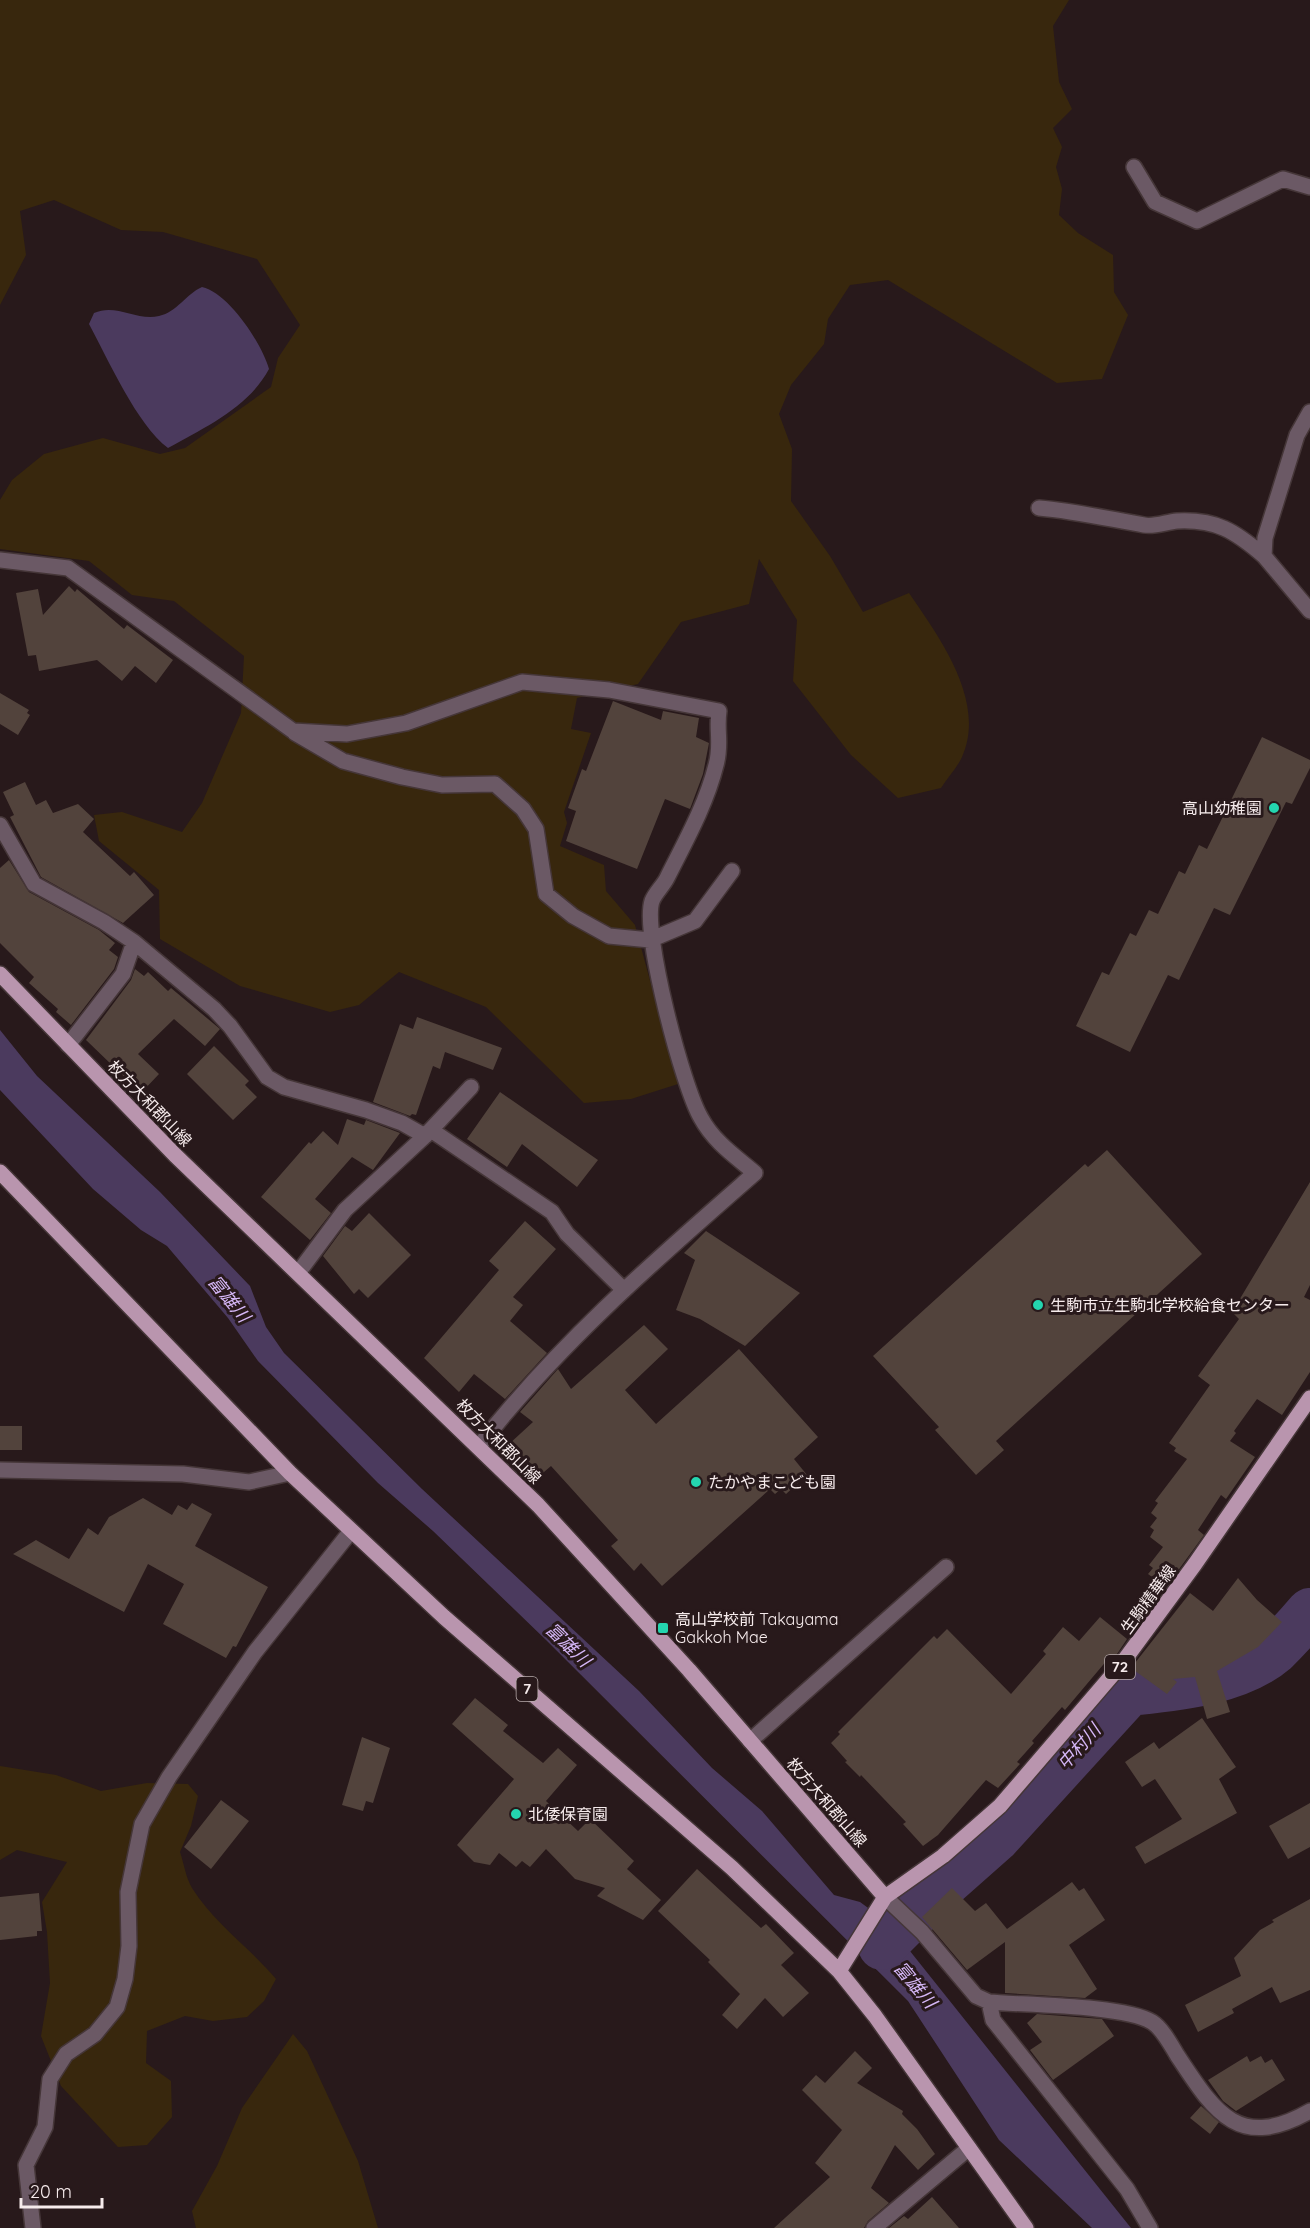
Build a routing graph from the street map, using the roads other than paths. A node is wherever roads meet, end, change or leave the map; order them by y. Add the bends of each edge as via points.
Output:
1 (1134, 167) dead end
2 (1310, 187) edge
3 (1310, 412) edge
4 (1039, 508) dead end
5 (1264, 556) junction
6 (0, 560) edge
7 (1310, 611) edge
8 (293, 731) junction
9 (0, 825) edge
10 (732, 871) dead end
11 (650, 940) junction
12 (134, 942) junction
13 (0, 974) edge
14 (68, 1045) junction
15 (471, 1087) dead end
16 (428, 1133) junction
17 (0, 1172) edge
18 (298, 1273) junction
19 (622, 1289) junction
20 (1310, 1398) edge
21 (479, 1446) junction
22 (0, 1470) edge
23 (290, 1473) junction
24 (351, 1530) junction
25 (946, 1567) dead end
26 (750, 1741) junction
27 (881, 1902) junction
28 (839, 1971) junction
29 (989, 2002) junction
30 (1310, 2111) edge
31 (969, 2148) junction
32 (33, 2228) edge
33 (874, 2228) edge
34 (1026, 2228) edge
35 (1150, 2228) edge

1 - 2 street via 1155,202 1197,221 1283,179
3 - 5 street via 1297,435 1265,538
4 - 5 street via 1148,526 1177,521 1212,522 1240,535
5 - 7 street
6 - 8 street via 68,568
8 - 11 street via 343,761 392,774 442,785 495,784 523,809 536,828 546,894 573,916 609,936
8 - 11 street via 347,734 406,723 522,682 609,690 719,711 717,726 721,740 716,766 696,820 652,902
9 - 12 street via 34,884
10 - 11 street via 695,921
11 - 19 street via 678,1054 700,1117 715,1140 756,1173
12 - 14 street via 123,974
12 - 16 street via 214,1009 267,1077 284,1087
13 - 14 main road, 枚方大和郡山線
14 - 18 main road, 枚方大和郡山線
15 - 16 street
16 - 18 street via 345,1210
16 - 19 street via 552,1212 567,1234
17 - 23 main road, 7
18 - 21 main road, 枚方大和郡山線
19 - 21 street
20 - 27 main road, 生駒精華線 / 72 via 1157,1618 1062,1737 1000,1806 943,1856
21 - 26 main road, 枚方大和郡山線 via 562,1531
22 - 23 street via 183,1474 249,1482
23 - 24 main road, 7
24 - 28 main road, 7 via 444,1617 732,1868
24 - 32 street via 255,1652 169,1777 142,1824 128,1892 125,1979 117,2007 95,2034 66,2054 50,2079 45,2127 26,2165
25 - 26 street
26 - 27 main road, 枚方大和郡山線
27 - 28 main road
27 - 29 street via 922,1932 976,1996
28 - 31 main road, 7
29 - 30 street via 1117,2011 1153,2022 1195,2082 1228,2120 1244,2127 1271,2126
29 - 35 street via 993,2020 1127,2189
31 - 33 street
31 - 34 main road, 7

